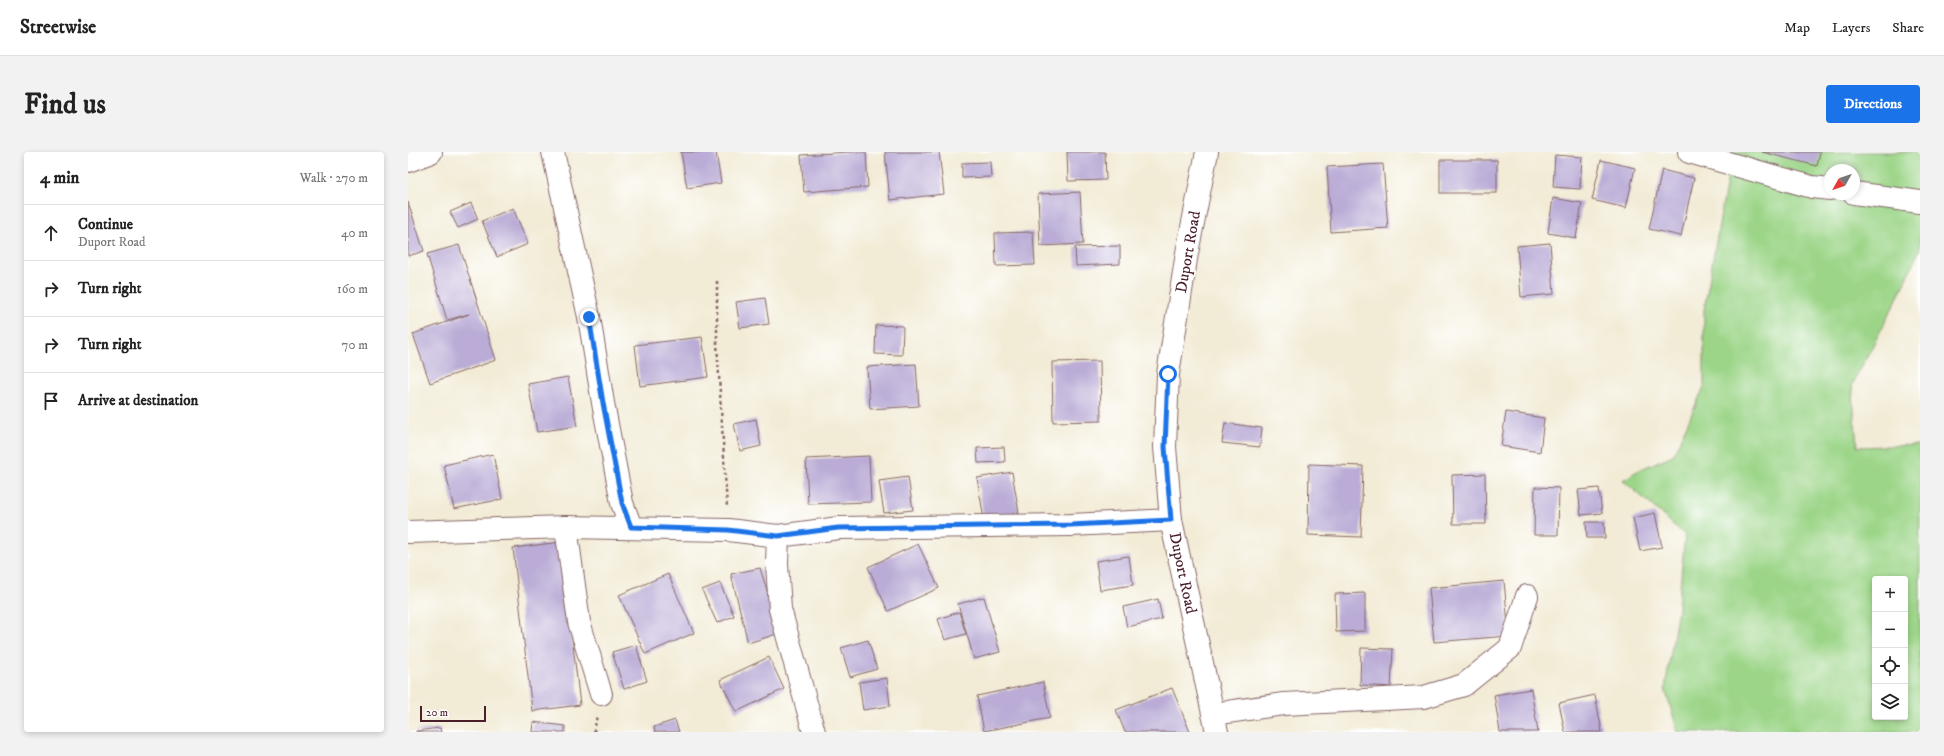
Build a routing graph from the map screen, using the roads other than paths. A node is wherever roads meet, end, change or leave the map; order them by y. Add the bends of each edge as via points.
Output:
1 (431, 152) edge
2 (553, 152) edge
3 (1207, 152) edge
4 (1688, 152) edge
5 (408, 161) edge
6 (1824, 188) edge
7 (1860, 194) edge
8 (1920, 202) edge
9 (1171, 520) junction
10 (566, 526) junction
11 (631, 527) junction
12 (408, 532) edge
13 (778, 536) junction
14 (1526, 596) dead end
15 (601, 694) dead end
16 (1215, 723) edge
17 (814, 732) edge

1 - 5 street
2 - 11 street via 589,317 622,503
3 - 9 street, Duport Road via 1187,253 1168,374 1165,447
4 - 6 street
7 - 8 street
9 - 13 street via 1071,525 838,528
9 - 16 street, Duport Road
10 - 11 street
10 - 12 street
10 - 15 street via 579,622
11 - 13 street via 728,530
13 - 17 street via 780,609
14 - 16 street via 1510,648 1464,685 1424,697 1284,704

